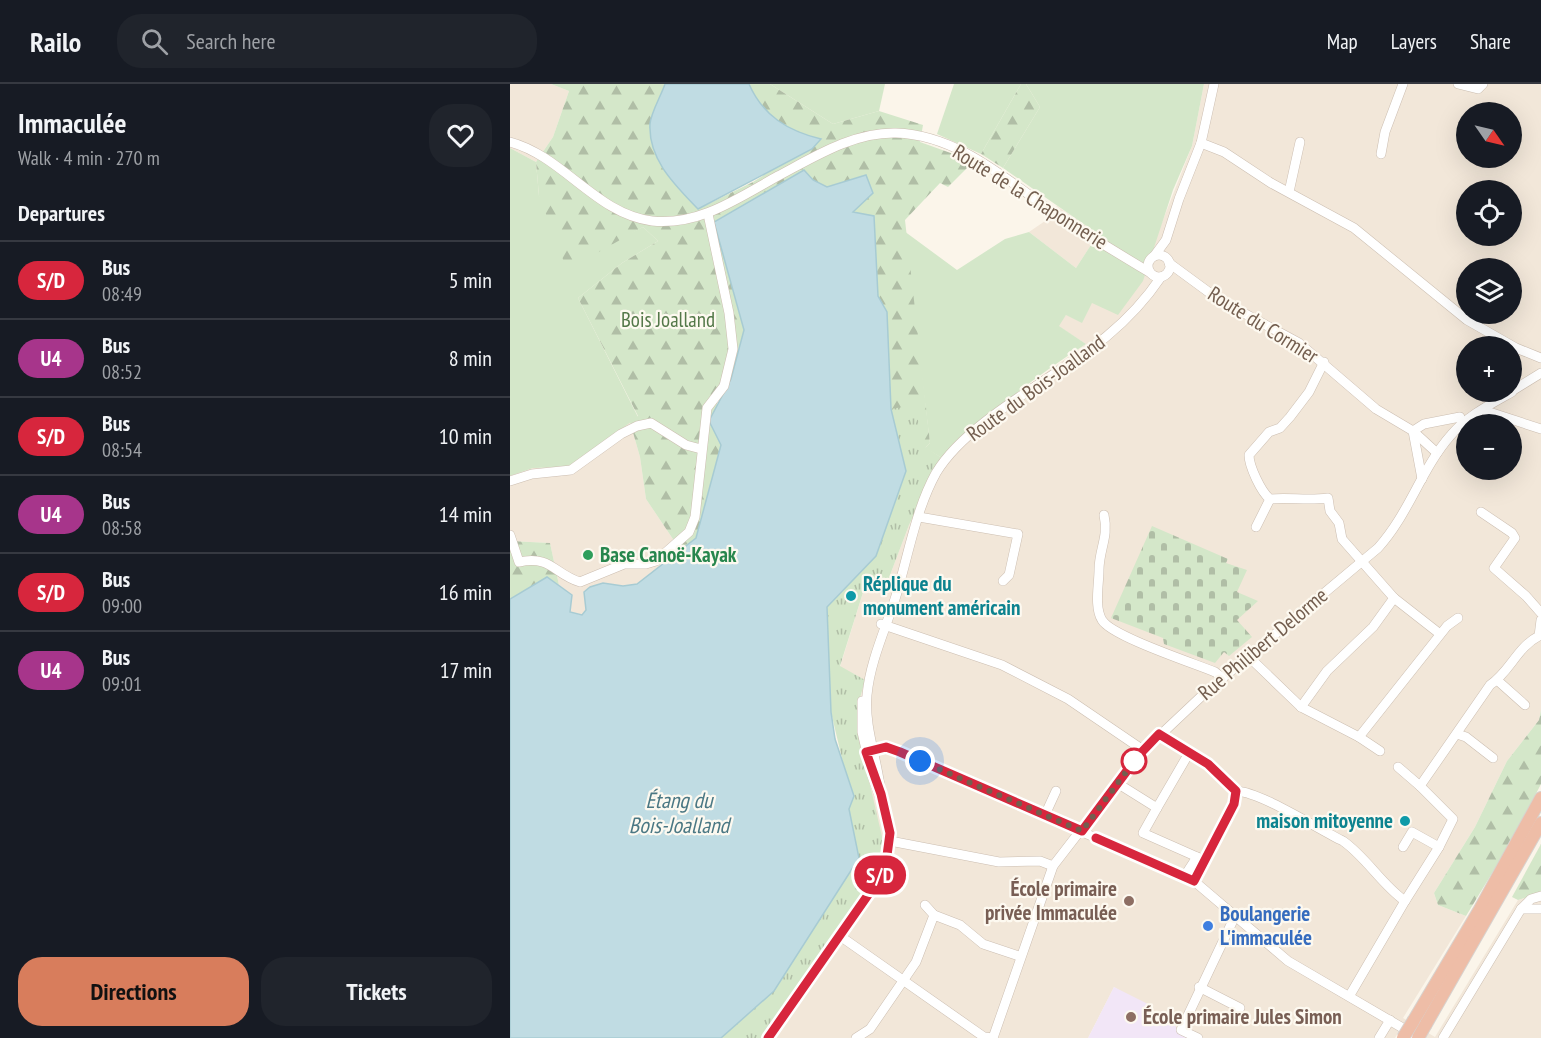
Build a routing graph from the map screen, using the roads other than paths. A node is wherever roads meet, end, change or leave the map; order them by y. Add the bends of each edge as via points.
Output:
1 (1214, 84) edge
2 (1403, 84) edge
3 (1458, 84) edge
4 (1483, 84) edge
5 (510, 142) edge
6 (1300, 142) dead end
7 (1201, 143) junction
8 (1381, 154) dead end
9 (1289, 192) junction
10 (708, 214) junction
11 (1166, 240) junction
12 (1153, 257) junction
13 (1127, 259) junction
14 (1168, 260) junction
15 (1150, 273) junction
16 (1163, 276) junction
17 (1189, 278) junction
18 (1143, 299) junction
19 (1541, 358) edge
20 (1324, 362) junction
21 (1541, 373) edge
22 (1522, 385) edge
23 (1495, 402) edge
24 (1483, 410) junction
25 (1456, 418) edge
26 (1541, 429) edge
27 (1413, 431) junction
28 (701, 449) junction
29 (1437, 453) junction
30 (1422, 479) junction
31 (510, 481) edge
32 (1270, 499) junction
33 (1481, 512) dead end
34 (1104, 515) dead end
35 (919, 517) junction
36 (1256, 527) dead end
37 (510, 535) edge
38 (910, 548) junction
39 (1362, 561) junction
40 (1003, 581) dead end
41 (1394, 598) junction
42 (1541, 613) edge
43 (1458, 618) dead end
44 (1541, 620) edge
45 (884, 625) junction
46 (1440, 634) junction
47 (1249, 657) junction
48 (1223, 678) junction
49 (1497, 680) junction
50 (1525, 705) dead end
51 (1301, 707) junction
52 (866, 732) junction
53 (1159, 734) junction
54 (1457, 734) junction
55 (1359, 737) junction
56 (891, 749) junction
57 (1143, 750) junction
58 (1380, 751) dead end
59 (871, 753) junction
60 (1189, 753) junction
61 (1493, 758) dead end
62 (1398, 766) dead end
63 (1117, 783) junction
64 (1420, 786) junction
65 (1056, 791) dead end
66 (1236, 791) junction
67 (1541, 798) edge
68 (1157, 808) junction
69 (1045, 815) junction
70 (1541, 823) edge
71 (1082, 831) junction
72 (890, 841) junction
73 (1403, 847) dead end
74 (1439, 847) junction
75 (1201, 859) junction
76 (1053, 866) junction
77 (1185, 877) junction
78 (1194, 881) junction
79 (1541, 896) edge
80 (1405, 901) junction
81 (925, 905) dead end
82 (1521, 909) junction
83 (1541, 909) edge
84 (934, 915) junction
85 (1234, 916) junction
86 (840, 936) junction
87 (1019, 956) junction
88 (904, 981) junction
89 (1199, 987) junction
90 (1350, 995) junction
91 (1240, 1008) dead end
92 (1390, 1020) junction
93 (1420, 1022) junction
94 (768, 1038) edge
95 (852, 1038) edge
96 (988, 1038) edge
97 (1198, 1038) edge
98 (1379, 1038) edge
99 (1403, 1038) edge
100 (1419, 1038) edge
101 (1443, 1038) edge

1 - 7 street
2 - 8 street
3 - 4 street via 1478,89
5 - 10 street, Route de la Chaponnerie via 545,157 636,218 676,221
6 - 9 street
7 - 9 street via 1224,152
7 - 11 street
9 - 19 street via 1354,228 1467,320
10 - 13 street, Route de la Chaponnerie via 840,145 863,137 896,133 959,149
10 - 28 street via 734,349 724,386 707,408
11 - 12 street
11 - 14 street
12 - 13 street
12 - 14 street
12 - 15 street, Route du Bois-Joalland via 1148,265
13 - 15 street, Route de la Chaponnerie
14 - 16 street
14 - 17 street, Route du Cormier
15 - 16 street, Route de la Chaponnerie
15 - 18 street, Route du Bois-Joalland
16 - 17 street, Route de la Chaponnerie
16 - 18 street, Route du Bois-Joalland
17 - 20 street, Route du Cormier
18 - 35 street, Route du Bois-Joalland via 1084,357 985,422 951,452 933,479
20 - 27 street, Route du Cormier via 1376,409
20 - 32 street via 1309,392 1290,417 1280,428 1269,432 1249,455 1251,468 1264,495
21 - 22 street, Rue Philibert Delorme
23 - 24 street, Rue Philibert Delorme
24 - 26 street
24 - 29 street, Rue Philibert Delorme via 1452,434
25 - 27 street via 1424,424
27 - 29 street, Route du Cormier
27 - 30 street
28 - 31 street via 651,423 621,434 571,470
28 - 37 street via 696,507 689,532 656,561 624,564 580,582 553,565 534,559 519,562
29 - 30 street, Rue Philibert Delorme
30 - 39 street, Rue Philibert Delorme via 1394,531
32 - 36 street
32 - 39 street via 1328,498 1342,539
33 - 42 street via 1515,538 1494,568
34 - 48 street via 1107,530 1099,564 1101,619 1116,632
35 - 38 street, Route du Bois-Joalland
35 - 40 street via 1018,534 1009,575
38 - 45 street, Route du Bois-Joalland
38 - 45 street, Route du Bois-Joalland
39 - 41 street
39 - 47 street, Rue Philibert Delorme
41 - 46 street
41 - 51 street via 1373,627 1327,671
43 - 46 street
44 - 49 street via 1539,636 1527,642
45 - 52 street, Route du Bois-Joalland via 862,694
45 - 57 street via 1002,665 1061,695
46 - 55 street
47 - 48 street, Rue Philibert Delorme
47 - 51 street
48 - 53 street, Rue Philibert Delorme
49 - 50 street
49 - 54 street via 1472,708
51 - 55 street
52 - 56 street
52 - 59 street, Route du Bois-Joalland
53 - 57 street, Rue Philibert Delorme
53 - 60 street
54 - 61 street
54 - 64 street
55 - 58 street
56 - 59 street
56 - 69 street
57 - 63 street, Rue Philibert Delorme
59 - 72 street, Route du Bois-Joalland
60 - 66 street via 1208,764
60 - 68 street
62 - 64 street
63 - 68 street
63 - 71 street, Rue Philibert Delorme
64 - 74 street via 1453,819
65 - 69 street
66 - 75 street via 1234,804
66 - 80 street via 1264,799 1343,841 1387,888
67 - 93 highway
68 - 75 street via 1143,833
69 - 71 street
70 - 93 highway
71 - 76 street, Rue Philibert Delorme
71 - 77 street
72 - 76 street via 999,862 1040,861
72 - 86 street, Route du Bois-Joalland via 880,875
73 - 74 street via 1412,832
74 - 80 street
75 - 77 street
75 - 78 street
76 - 87 street, Rue Philibert Delorme
77 - 78 street
78 - 85 street
79 - 82 street
80 - 90 street
81 - 84 street
82 - 83 street
82 - 101 street
84 - 87 street via 960,925 983,944
84 - 88 street via 916,962
85 - 89 street
85 - 90 street via 1288,961
86 - 88 street
86 - 94 street, Route du Bois-Joalland
87 - 96 street, Rue Philibert Delorme
88 - 95 street via 870,1029
88 - 96 street
89 - 91 street
89 - 97 street via 1181,1030
90 - 92 street
92 - 98 street
92 - 100 street
93 - 99 highway, bridge
93 - 100 highway, bridge

